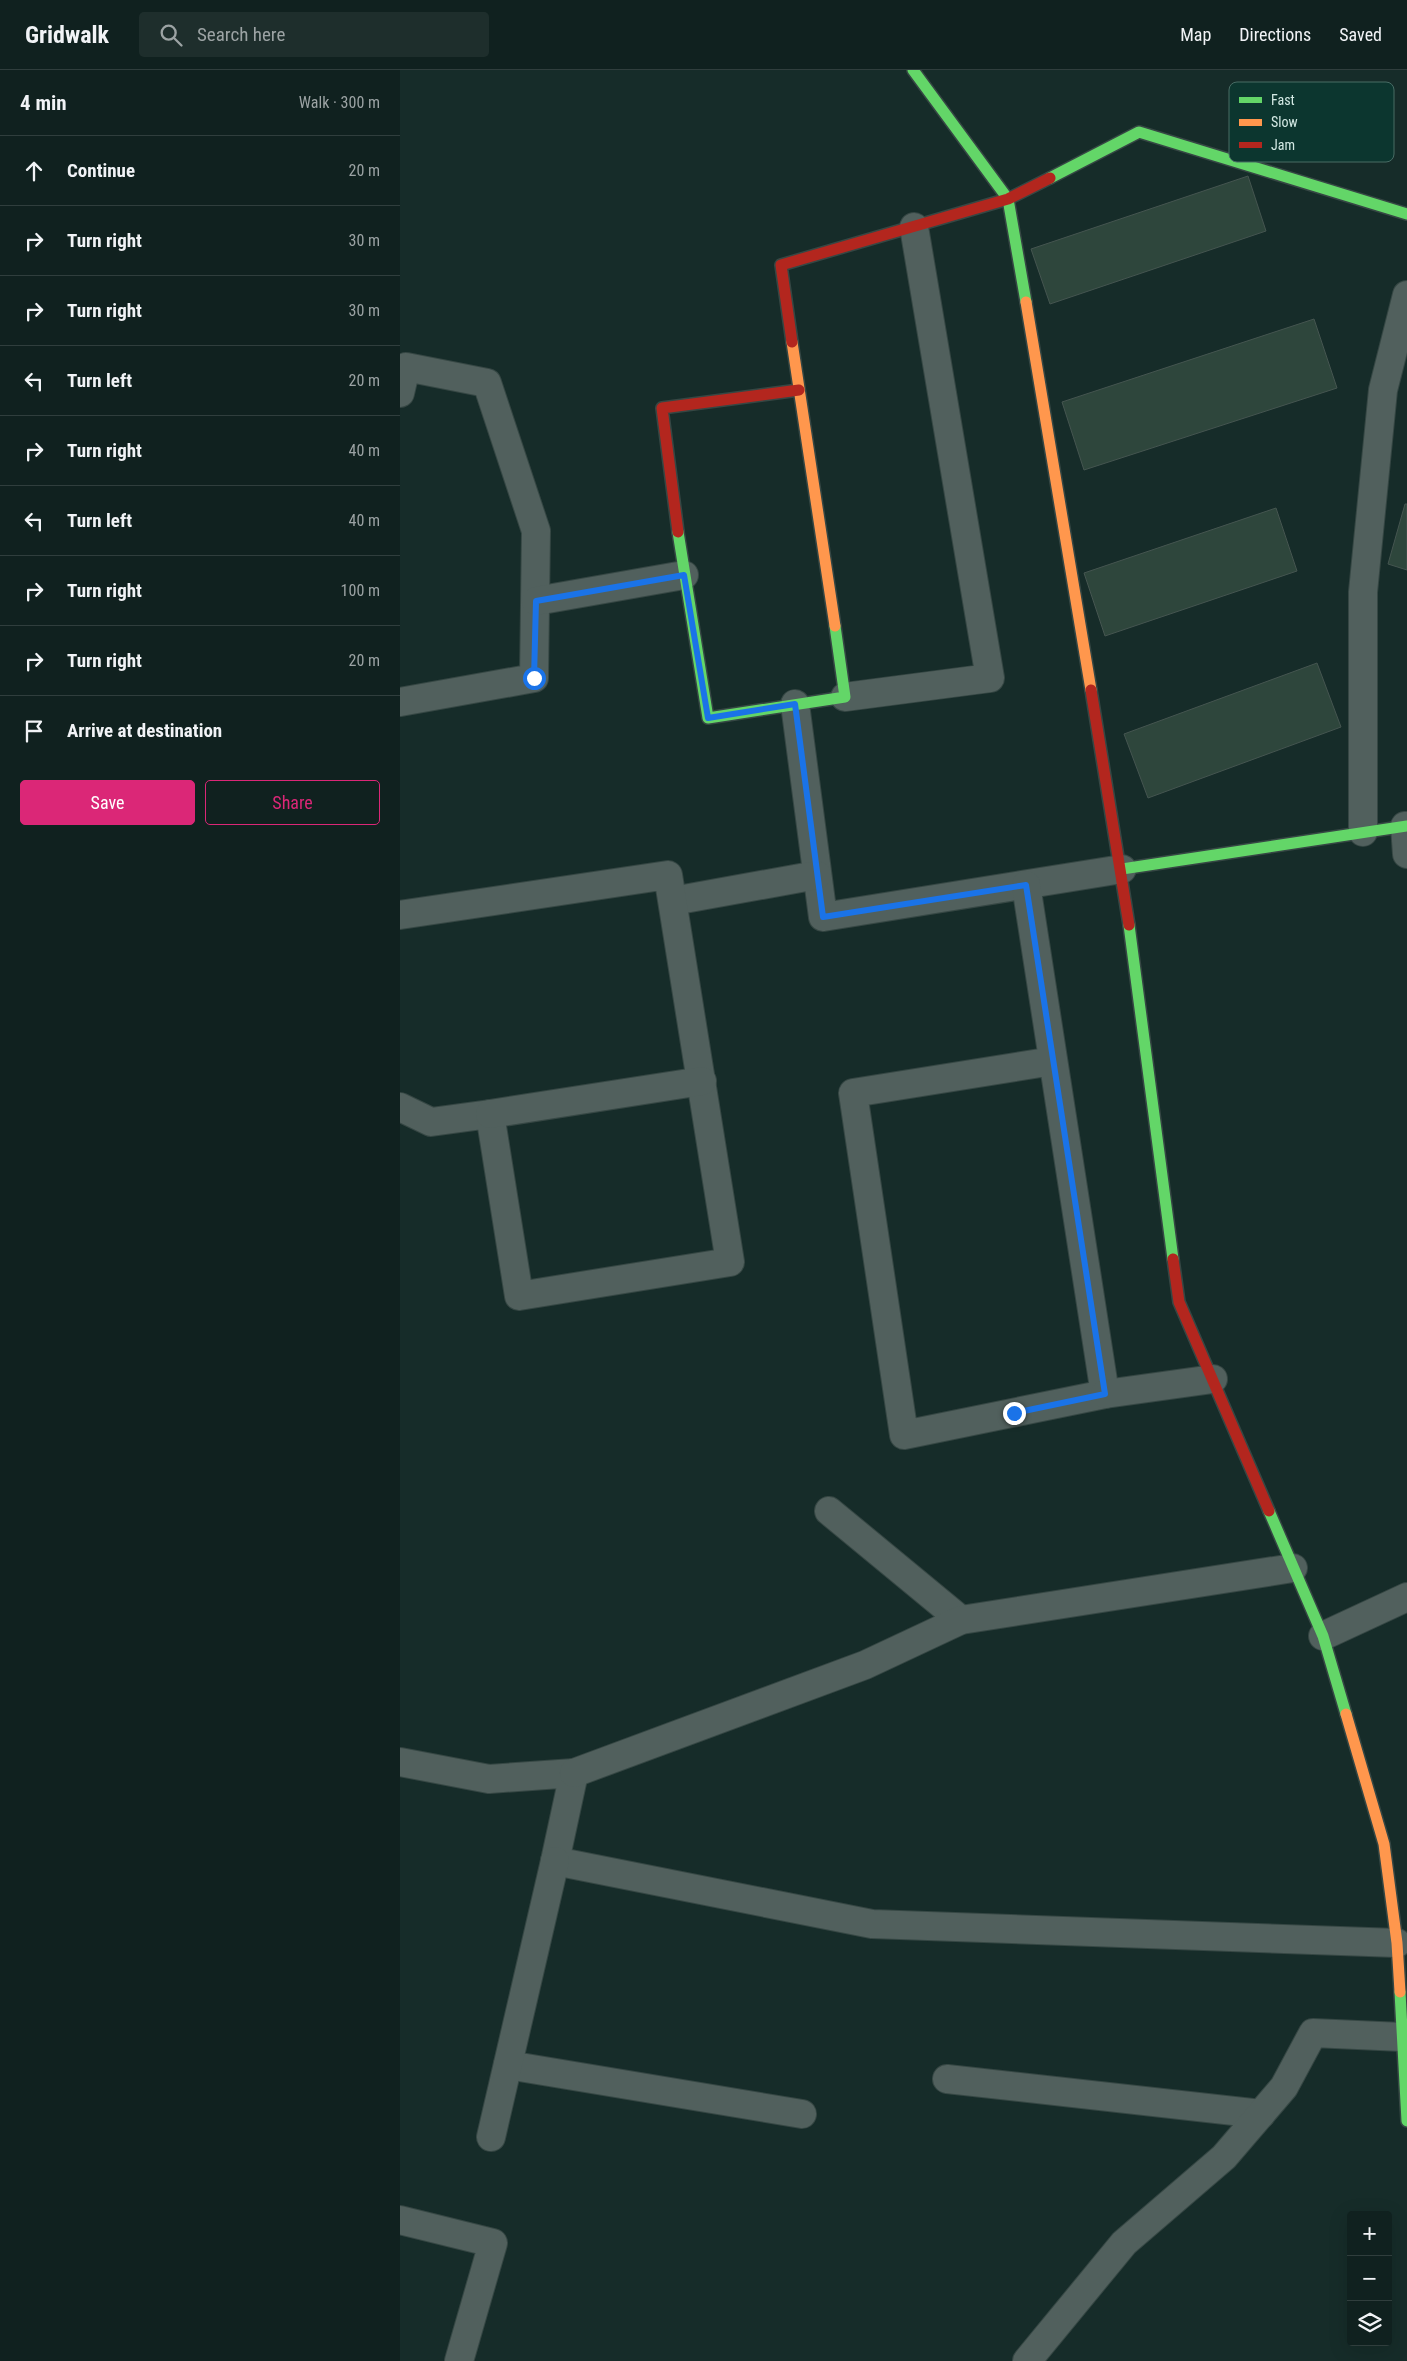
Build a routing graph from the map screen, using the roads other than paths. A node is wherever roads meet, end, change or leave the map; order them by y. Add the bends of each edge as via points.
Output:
1 (913, 70) edge
2 (1229, 160) edge
3 (1237, 162) edge
4 (1008, 199) junction
5 (1407, 214) edge
6 (914, 227) junction
7 (1407, 295) edge
8 (799, 390) junction
9 (400, 393) edge
10 (684, 575) junction
11 (536, 601) junction
12 (845, 696) junction
13 (400, 702) edge
14 (795, 704) junction
15 (1406, 826) edge
16 (1363, 832) junction
17 (1407, 854) edge
18 (1122, 869) junction
19 (817, 875) junction
20 (1026, 885) junction
21 (673, 901) junction
22 (400, 915) edge
23 (1053, 1061) junction
24 (702, 1081) junction
25 (400, 1108) edge
26 (490, 1114) junction
27 (1213, 1379) junction
28 (1105, 1394) junction
29 (829, 1510) dead end
30 (1294, 1568) junction
31 (1407, 1599) edge
32 (961, 1620) junction
33 (1323, 1636) junction
34 (400, 1762) edge
35 (574, 1773) junction
36 (555, 1861) junction
37 (1397, 1943) junction
38 (1402, 2036) junction
39 (508, 2065) junction
40 (947, 2079) dead end
41 (802, 2114) dead end
42 (1261, 2114) junction
43 (1407, 2121) edge
44 (491, 2137) dead end
45 (400, 2220) edge
46 (459, 2361) edge
47 (1027, 2361) edge

1 - 4 street
2 - 4 street via 1139,132
3 - 5 street
4 - 6 street
4 - 18 street
6 - 8 street via 781,266
6 - 12 street via 990,678
7 - 16 street via 1383,390 1363,592
8 - 10 street via 662,408
8 - 12 street
9 - 11 street via 406,367 487,383 536,531
10 - 11 street
10 - 14 street via 708,718
11 - 13 street via 534,678
12 - 14 street
14 - 19 street
15 - 16 street
15 - 17 street
16 - 18 street
18 - 20 street
18 - 27 street via 1179,1302
19 - 20 street via 823,917
19 - 21 street
20 - 23 street
21 - 22 street via 668,874
21 - 24 street
23 - 28 street
23 - 28 street via 853,1093 904,1435
24 - 26 street
24 - 26 street via 730,1262 519,1296
25 - 26 street via 431,1122
27 - 28 street
27 - 30 street
29 - 32 street
30 - 32 street
30 - 33 street
31 - 33 street
32 - 35 street via 865,1665
33 - 37 street via 1384,1844
34 - 35 street via 489,1779
35 - 36 street
36 - 37 street via 872,1924
36 - 39 street
37 - 38 street
38 - 42 street via 1313,2032 1284,2087
38 - 43 street
39 - 41 street
39 - 44 street
40 - 42 street
42 - 47 street via 1224,2157 1124,2243
45 - 46 street via 494,2243

